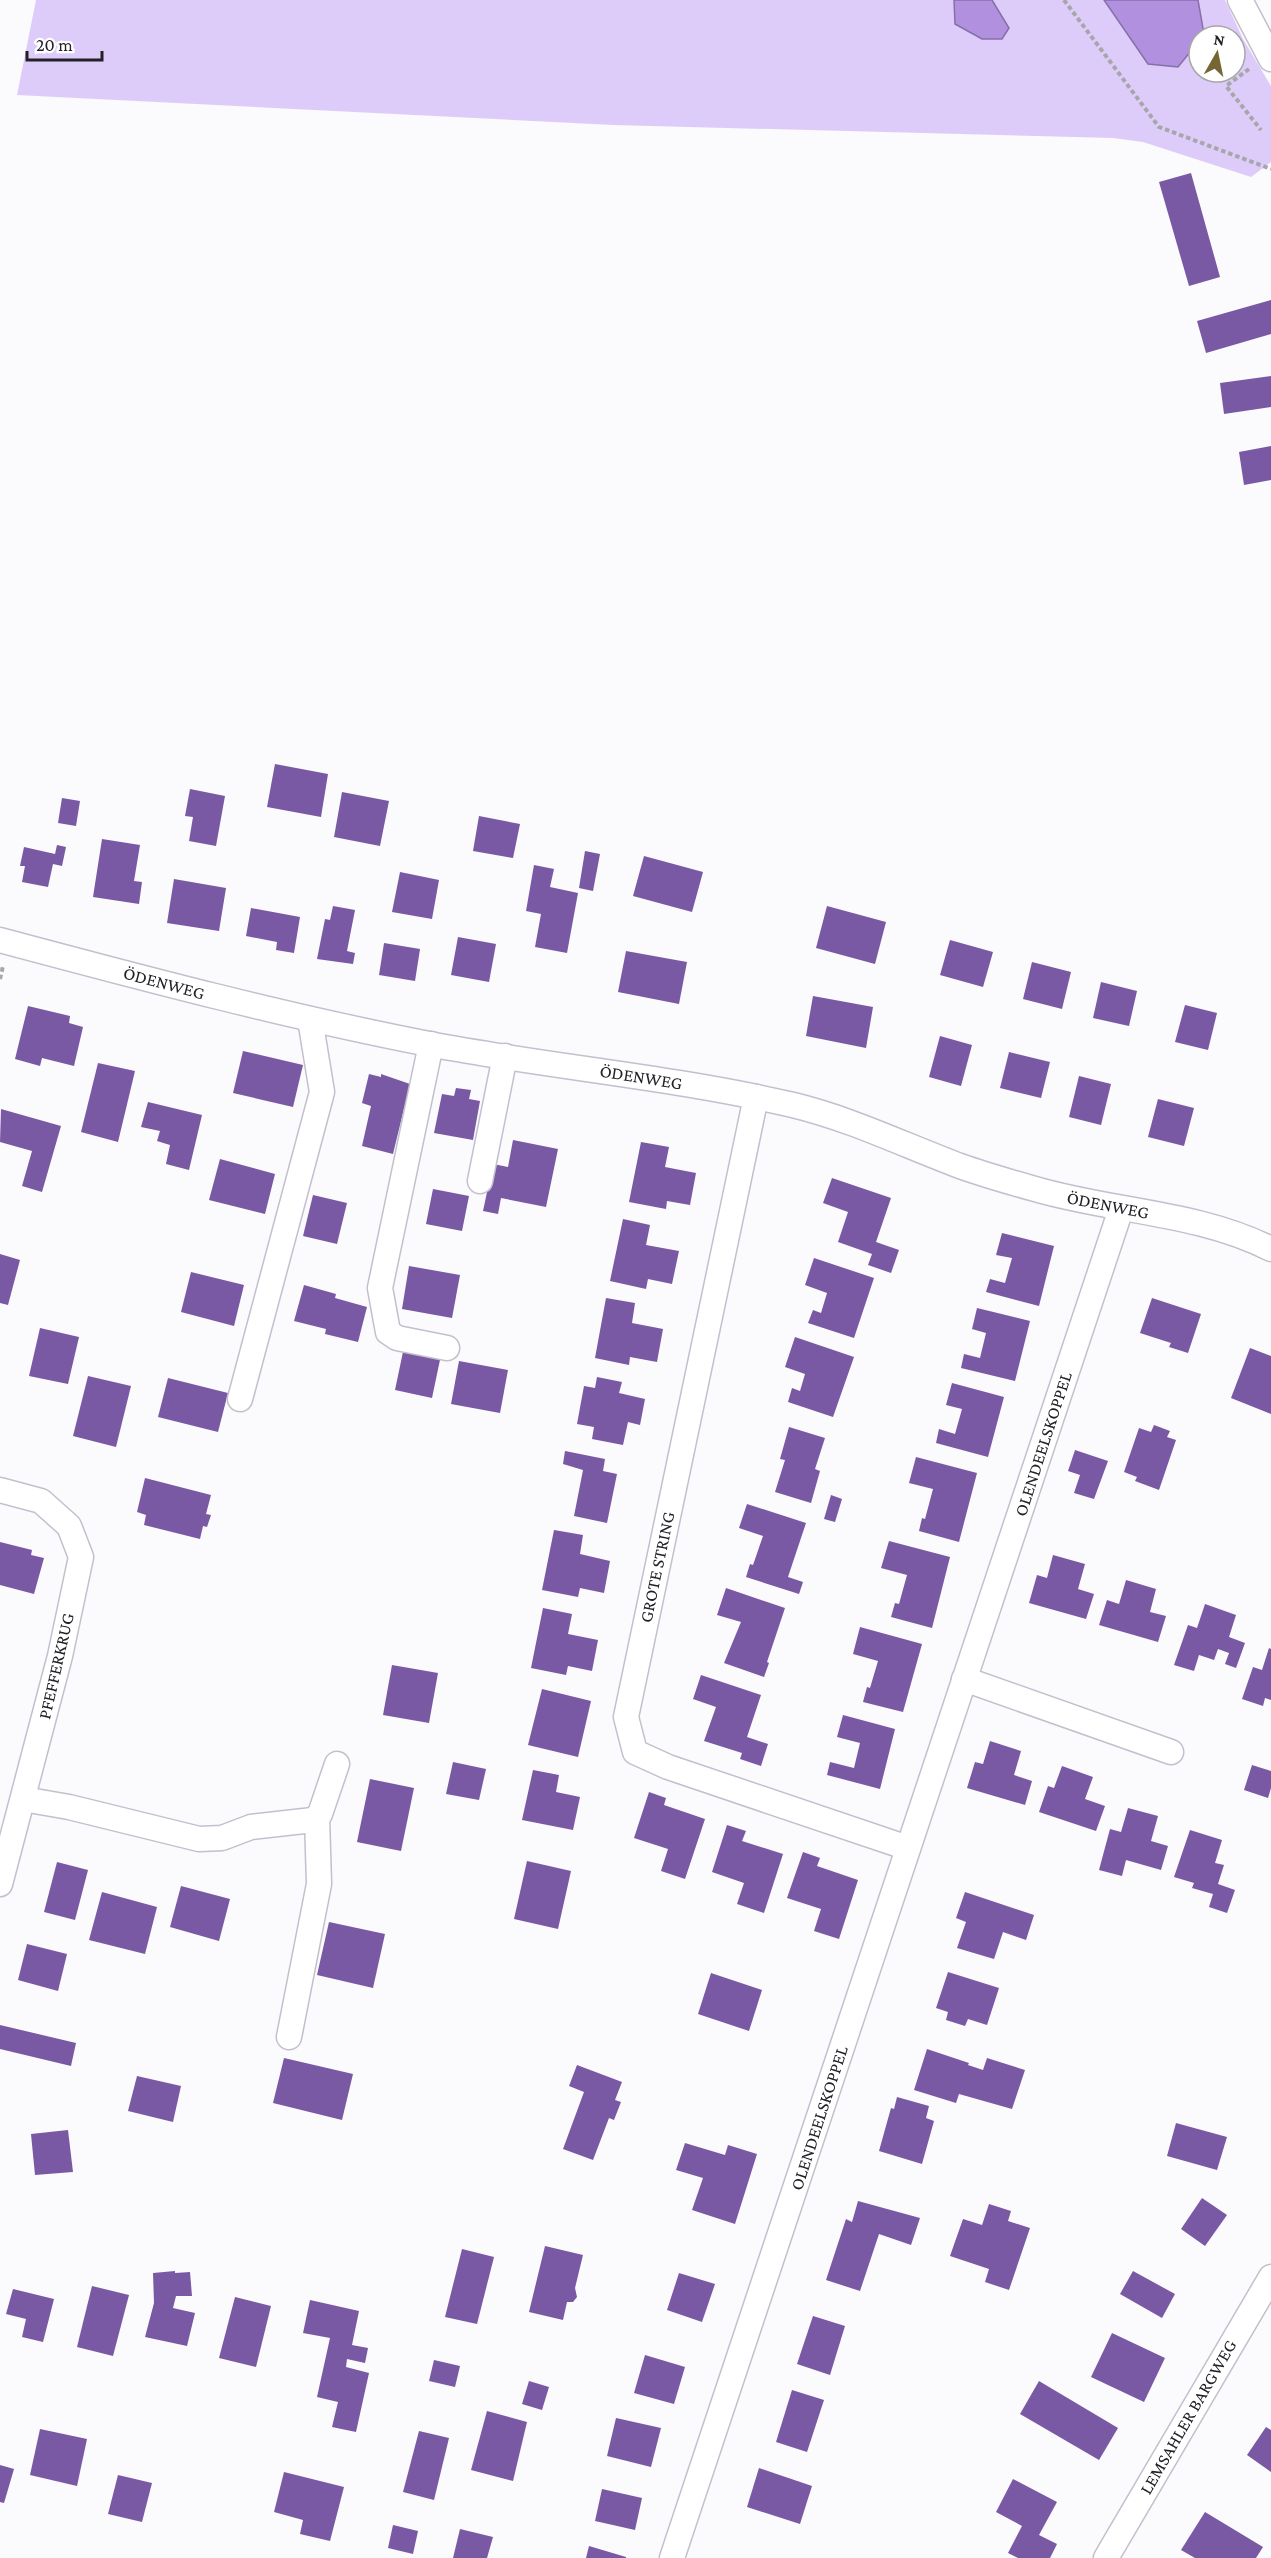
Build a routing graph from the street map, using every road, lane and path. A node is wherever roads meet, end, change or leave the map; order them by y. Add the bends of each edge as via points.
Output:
1 (1064, 0) edge
2 (1240, 0) edge
3 (1271, 59) edge
4 (1229, 84) edge
5 (1261, 130) dead end
6 (1271, 169) edge
7 (0, 940) edge
8 (310, 1019) junction
9 (431, 1044) junction
10 (505, 1056) junction
11 (756, 1097) junction
12 (480, 1181) dead end
13 (1121, 1209) junction
14 (1271, 1249) edge
15 (447, 1348) dead end
16 (240, 1399) dead end
17 (0, 1490) edge
18 (964, 1679) junction
19 (1171, 1752) dead end
20 (337, 1764) dead end
21 (23, 1799) junction
22 (317, 1817) junction
23 (908, 1848) junction
24 (0, 1884) edge
25 (289, 2037) dead end
26 (1271, 2277) edge
27 (672, 2558) edge
28 (1106, 2558) edge

1 - 6 path via 1159,127
2 - 3 street
4 - 5 path via 1226,86
7 - 8 street, ÖDENWEG
8 - 9 street, ÖDENWEG
8 - 16 street via 322,1092
9 - 10 street, ÖDENWEG
9 - 15 street via 380,1288 388,1332 397,1338
10 - 11 street, ÖDENWEG
10 - 12 street
11 - 13 street, ÖDENWEG via 844,1120 970,1170
11 - 23 street, GROTE STRING via 627,1717 635,1752 668,1767
13 - 14 street, ÖDENWEG via 1201,1222
13 - 18 street, OLENDEELSKOPPEL
17 - 21 street, PFEFFERKRUG via 41,1501 69,1526 81,1557
18 - 19 street
18 - 23 street, OLENDEELSKOPPEL
20 - 22 street
21 - 22 street via 199,1839 222,1838 251,1827 306,1823
21 - 24 street, PFEFFERKRUG
22 - 25 street via 319,1884
23 - 27 street, OLENDEELSKOPPEL
26 - 28 street, LEMSAHLER BARGWEG

